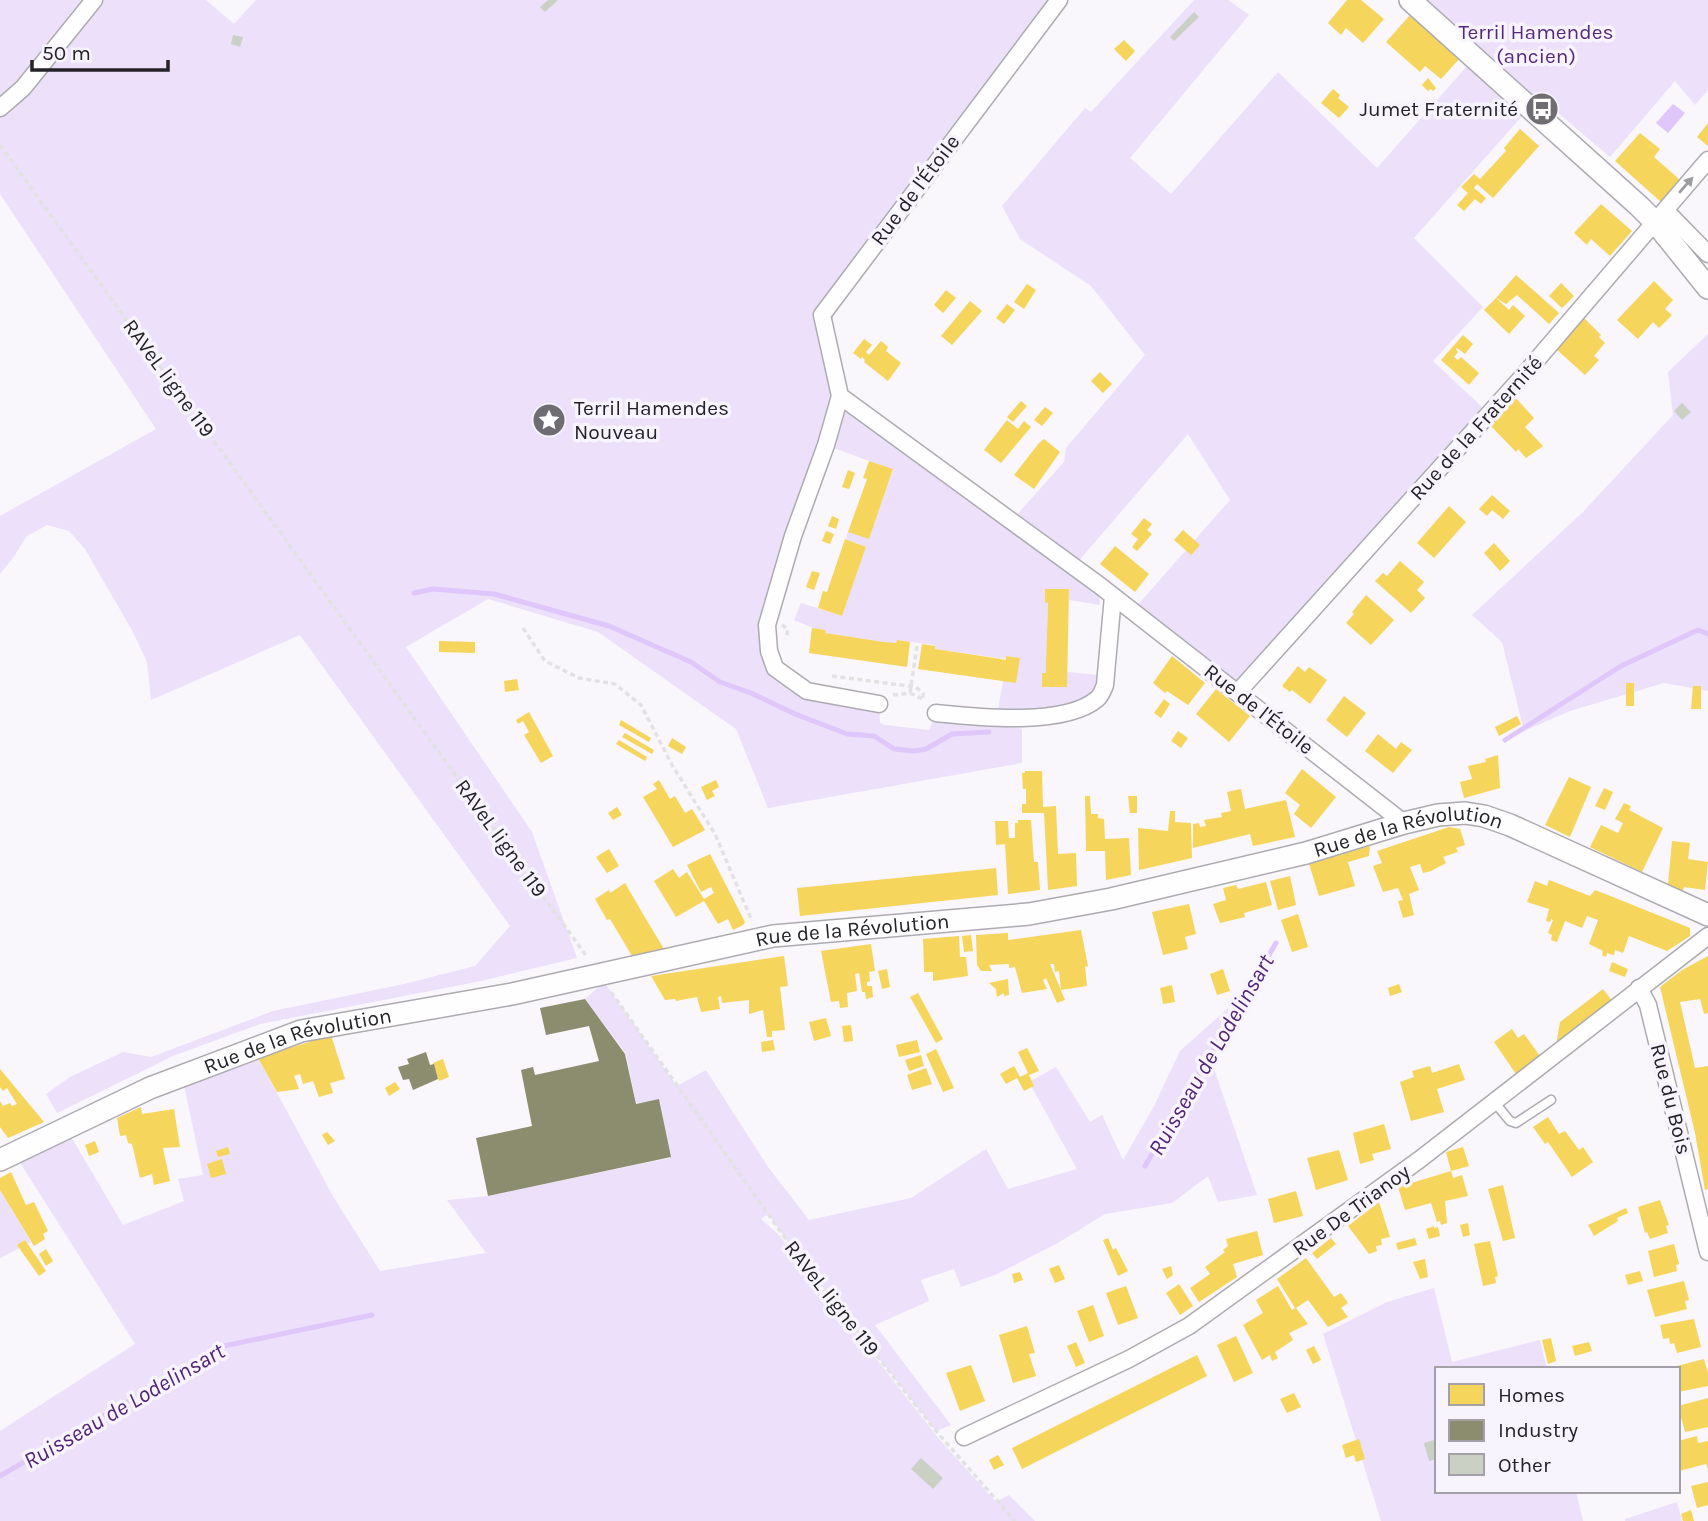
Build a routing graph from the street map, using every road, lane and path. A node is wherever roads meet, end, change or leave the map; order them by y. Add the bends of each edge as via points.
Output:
1 (94, 0) edge
2 (1059, 0) edge
3 (1410, 0) edge
4 (5, 105) edge
5 (0, 145) edge
6 (1708, 160) edge
7 (1660, 216) junction
8 (1708, 254) edge
9 (1708, 288) edge
10 (840, 396) junction
11 (1113, 596) junction
12 (768, 616) junction
13 (523, 628) dead end
14 (785, 646) dead end
15 (917, 646) dead end
16 (829, 676) dead end
17 (911, 687) junction
18 (1238, 692) junction
19 (910, 693) junction
20 (923, 699) junction
21 (879, 704) joint
22 (936, 713) joint
23 (1404, 823) junction
24 (1708, 915) edge
25 (1708, 936) edge
26 (760, 939) junction
27 (599, 976) junction
28 (1639, 988) junction
29 (1551, 1100) dead end
30 (1494, 1103) junction
31 (0, 1160) edge
32 (1708, 1252) edge
33 (964, 1437) dead end
34 (1015, 1521) edge

1 - 4 street
2 - 10 street, Rue de l'Étoile via 822,315
3 - 7 street
5 - 27 path, RAVeL ligne 119
7 -> 6 street, Rue de la Fraternité
7 - 8 street
7 - 9 street
7 - 18 street, Rue de la Fraternité via 1523,376
10 - 11 street, Rue de l'Étoile
10 - 12 street, Rue de l'Étoile
11 - 18 street, Rue de l'Étoile
11 - 22 street via 1105,685 1099,698 1068,711 1032,718
12 - 14 path via 788,629
12 - 21 street, Rue de l'Étoile via 769,651 775,668 788,679 807,691
13 - 26 path via 545,661 579,678 615,684 641,705 715,834
15 - 17 path
16 - 17 path
17 - 19 path
17 - 20 path via 920,690
18 - 23 street, Rue de l'Étoile
19 - 20 path
19 - 21 path via 891,695
20 - 22 path
23 - 24 street, Rue de la Révolution via 1459,812 1484,816
23 - 26 street, Rue de la Révolution via 1306,853 1029,914
25 - 28 street, Rue De Trianoy
26 - 27 street, Rue de la Révolution
27 - 31 street, Rue de la Révolution via 301,1031 150,1088
27 - 34 path, RAVeL ligne 119 via 795,1252 942,1438
28 - 30 street, Rue De Trianoy
28 - 32 street, Rue du Bois via 1648,1004
29 - 30 lane via 1516,1123
30 - 33 street, Rue De Trianoy via 1189,1326

